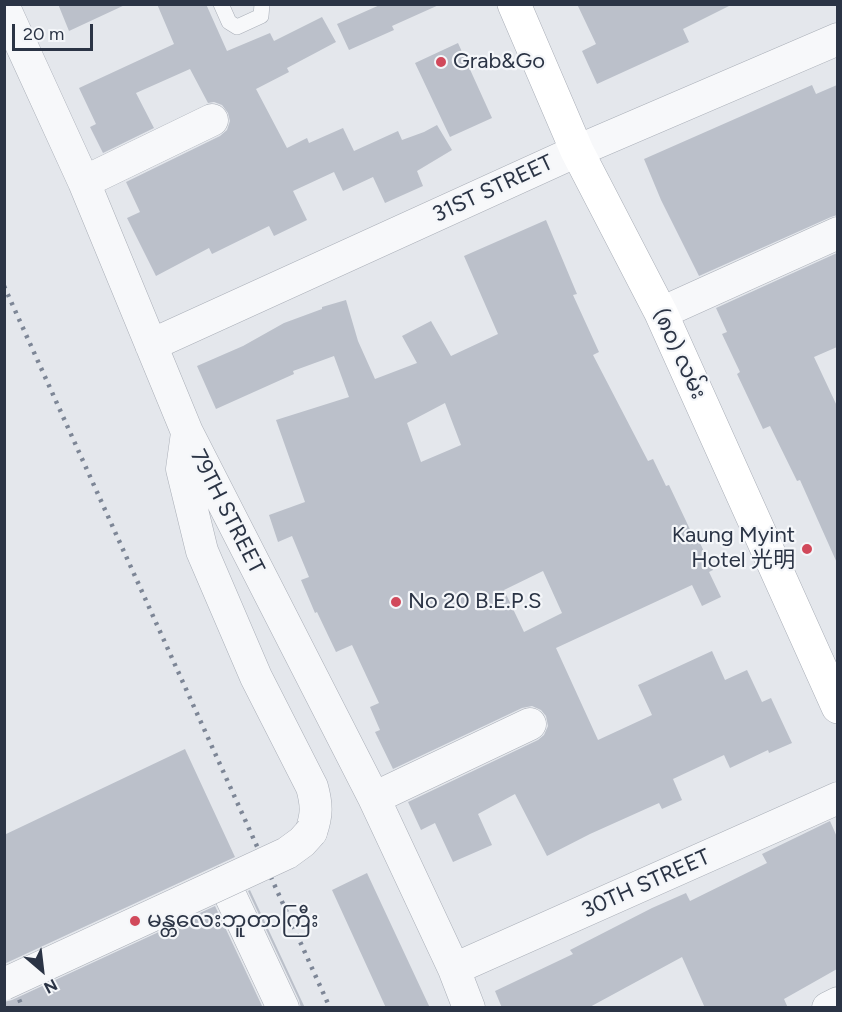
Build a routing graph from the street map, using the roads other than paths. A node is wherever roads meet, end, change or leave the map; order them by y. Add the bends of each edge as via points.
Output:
1 (221, 4) edge
2 (262, 4) edge
3 (514, 4) edge
4 (4, 7) edge
5 (837, 39) edge
6 (212, 120) dead end
7 (577, 151) junction
8 (84, 182) junction
9 (837, 233) edge
10 (661, 313) junction
11 (152, 345) junction
12 (187, 432) junction
13 (837, 707) edge
14 (530, 724) dead end
15 (374, 798) junction
16 (837, 798) edge
17 (225, 882) junction
18 (454, 969) junction
19 (4, 984) edge
20 (837, 1003) edge
21 (283, 1008) edge
22 (469, 1008) edge
23 (828, 1008) edge

1 - 2 lane via 229,22 237,27 261,16
3 - 7 main road, (၈၀) လမ်း
4 - 8 street, 79TH STREET
5 - 7 street, 31ST STREET
6 - 8 street
7 - 10 main road, (၈၀) လမ်း
7 - 11 street, 31ST STREET
8 - 11 street, 79TH STREET
9 - 10 street
10 - 13 main road, (၈၀) လမ်း
11 - 12 street, 79TH STREET
12 - 15 street, 79TH STREET
12 - 17 street, bridge via 182,469 202,551 317,805 311,832 302,843
14 - 15 street
15 - 18 street, 79TH STREET
16 - 18 street, 30TH STREET
17 - 19 street, bridge
17 - 21 street
18 - 22 street, 79TH STREET
20 - 23 street

